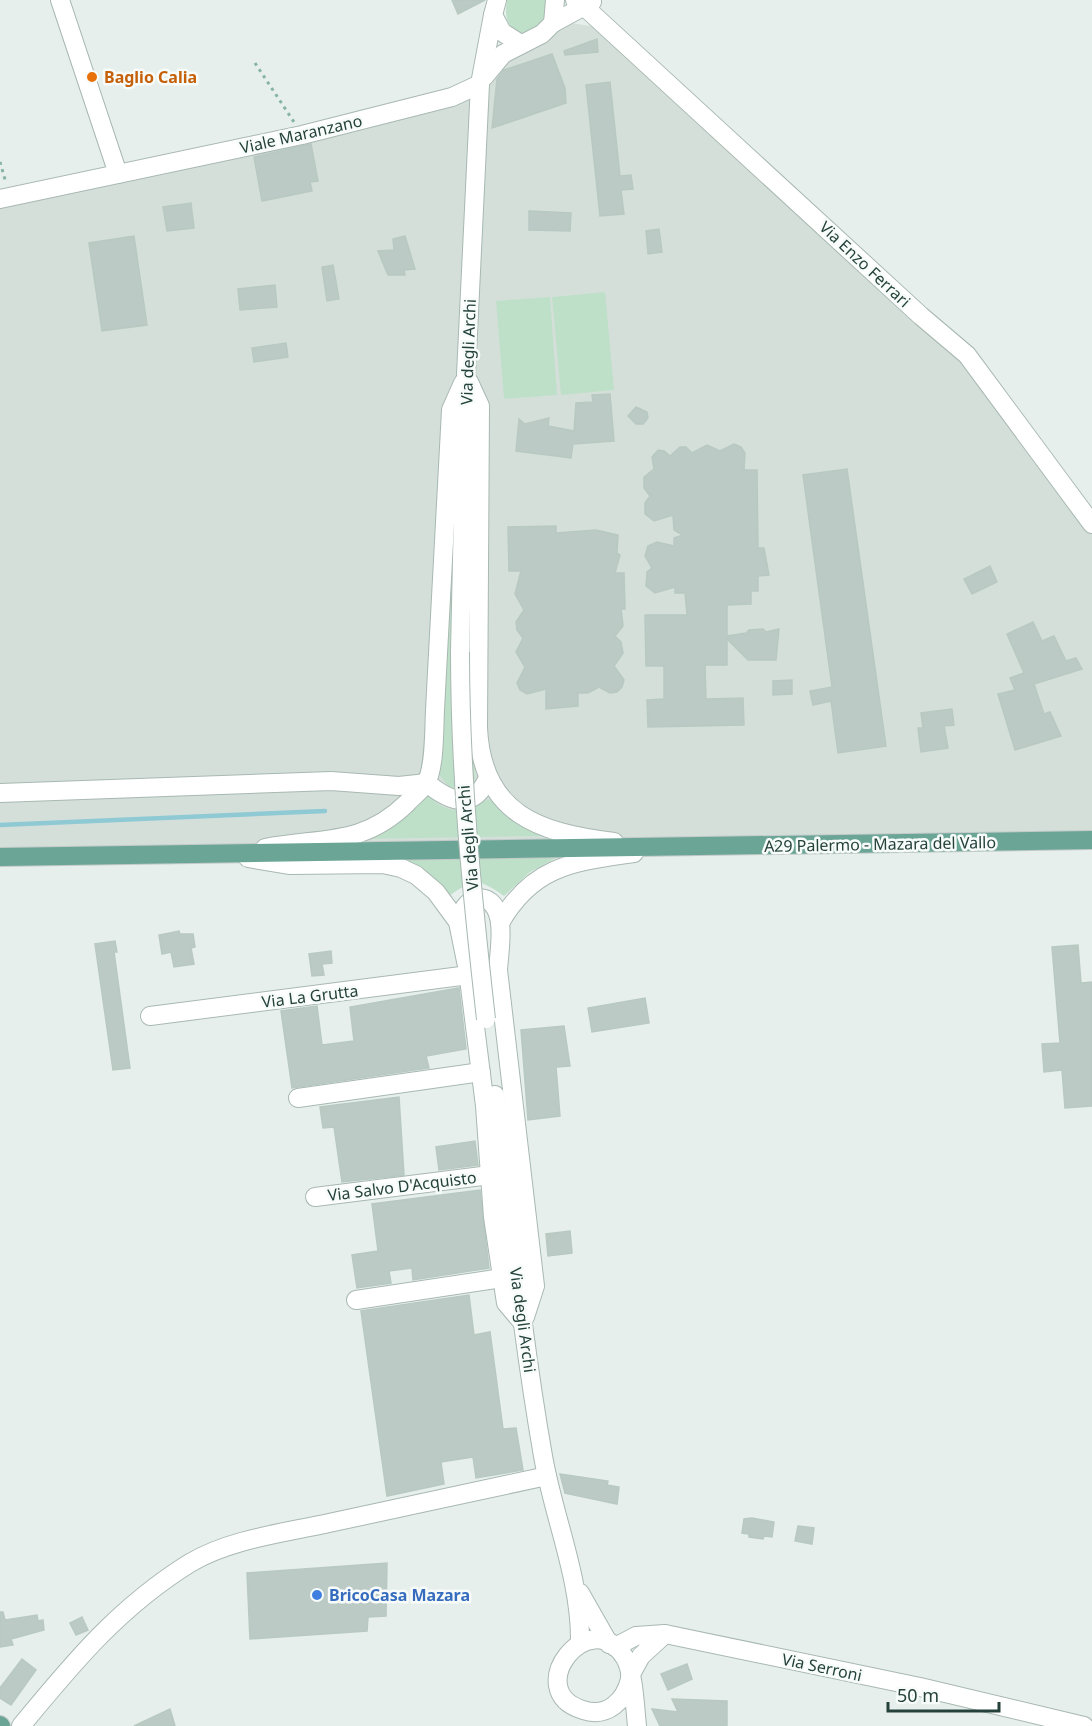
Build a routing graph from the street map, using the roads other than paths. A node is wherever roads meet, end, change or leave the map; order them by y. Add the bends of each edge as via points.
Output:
1 (60, 0) edge
2 (555, 0) edge
3 (584, 2) edge
4 (495, 8) edge
5 (553, 23) junction
6 (609, 29) junction
7 (519, 43) junction
8 (480, 84) junction
9 (118, 174) junction
10 (5, 199) edge
11 (466, 375) junction
12 (1092, 524) edge
13 (488, 778) junction
14 (427, 783) junction
15 (0, 793) edge
16 (1092, 840) edge
17 (667, 848) junction
18 (225, 855) junction
19 (0, 857) edge
20 (458, 922) junction
21 (500, 923) junction
22 (469, 975) junction
23 (150, 1016) dead end
24 (481, 1072) junction
25 (298, 1098) dead end
26 (490, 1175) junction
27 (315, 1197) dead end
28 (502, 1278) junction
29 (356, 1300) dead end
30 (523, 1323) junction
31 (547, 1476) junction
32 (575, 1583) junction
33 (665, 1634) junction
34 (580, 1643) junction
35 (612, 1646) junction
36 (630, 1678) junction
37 (611, 1708) junction
38 (21, 1726) edge
39 (638, 1726) edge
40 (1084, 1726) edge

1 - 9 street
2 - 5 street
3 - 5 street
3 - 6 street, Via Enzo Ferrari
4 - 7 street via 502,32
4 - 8 street, Via degli Archi
5 - 6 street
5 - 7 street via 542,34
6 - 12 street, Via Enzo Ferrari via 967,355
7 - 8 street via 503,54
8 - 9 street, Viale Maranzano via 452,97 302,135
8 - 11 street, Via degli Archi
9 - 10 street, Viale Maranzano
11 - 13 street via 480,406 478,728 479,751
11 - 14 street via 451,410 432,757
11 - 30 street, Via degli Archi, bridge via 460,652 466,841
13 - 14 street via 482,791 460,801 442,796
13 - 17 street via 508,805 552,831 570,837
14 - 15 street via 399,786 331,782
14 - 18 street via 379,825 343,840 289,843
16 - 17 main road, A29 Palermo - Mazara del Vallo
17 - 18 main road, A29 Palermo - Mazara del Vallo
17 - 21 street via 576,862 549,871 524,889
18 - 19 main road, A29 Palermo - Mazara del Vallo
18 - 20 street via 289,865 383,864 401,868 436,892
20 - 21 street via 462,908 478,898 496,908
20 - 22 street
21 - 30 street via 498,970 535,1286
22 - 23 street, Via La Grutta
22 - 24 street
24 - 25 street
24 - 26 street
26 - 27 street, Via Salvo D'Acquisto
26 - 28 street
28 - 29 street
28 - 30 street via 506,1303
30 - 31 street, Via degli Archi
31 - 32 street, Via degli Archi
31 - 38 street via 244,1541 192,1562 114,1620 75,1659
32 - 34 street, Via degli Archi
32 - 35 street, Via degli Archi
33 - 35 street, Via Serroni via 636,1636
33 - 36 street via 641,1656
33 - 40 street, Via Serroni
34 - 35 street via 594,1640
34 - 37 street via 567,1653 559,1668 561,1692 572,1705 587,1712
35 - 36 street via 625,1658
36 - 37 street via 624,1696
36 - 39 street
37 - 39 street

